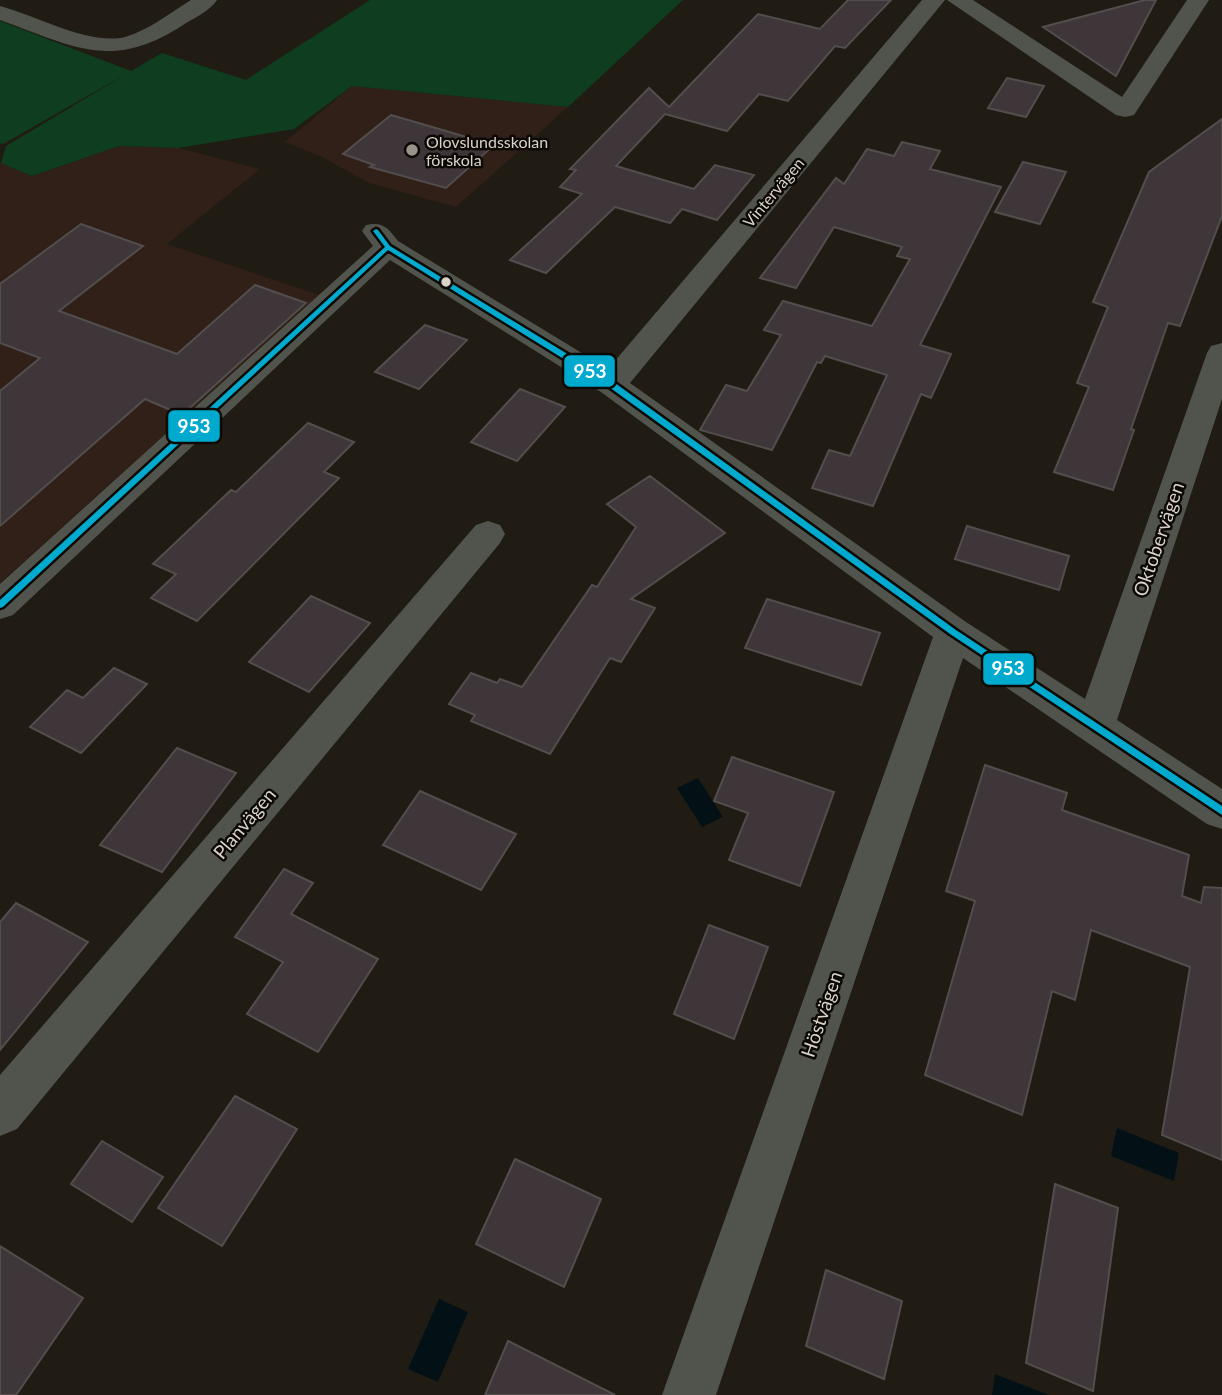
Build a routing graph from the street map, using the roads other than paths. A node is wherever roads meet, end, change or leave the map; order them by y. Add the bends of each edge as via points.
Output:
1 (206, 0) edge
2 (934, 0) edge
3 (958, 0) edge
4 (1198, 0) edge
5 (10, 16) edge
6 (1222, 353) edge
7 (612, 385) junction
8 (488, 534) dead end
9 (0, 605) edge
10 (953, 632) junction
11 (1095, 726) junction
12 (1222, 811) edge
13 (0, 1112) edge
14 (689, 1395) edge

1 - 5 street via 148,35 115,46
2 - 7 street, Vintervägen
3 - 4 street via 1125,110
6 - 11 street, Oktobervägen
7 - 9 street via 382,239
7 - 10 street
8 - 13 street, Planvägen
10 - 11 street
10 - 14 street, Höstvägen
11 - 12 street

